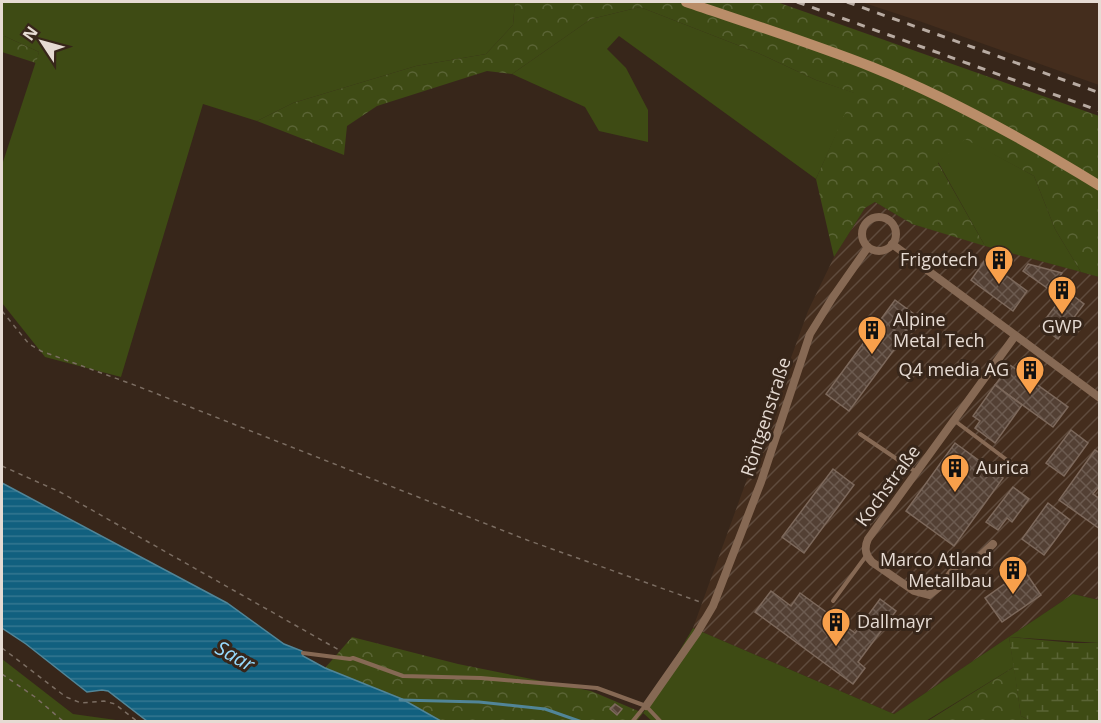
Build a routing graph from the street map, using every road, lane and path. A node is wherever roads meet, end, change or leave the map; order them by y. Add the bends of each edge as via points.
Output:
1 (686, 2) edge
2 (1100, 186) edge
3 (892, 244) junction
4 (868, 248) junction
5 (2, 311) edge
6 (1016, 336) junction
7 (1100, 398) edge
8 (954, 420) junction
9 (860, 434) dead end
10 (2, 466) edge
11 (1015, 466) dead end
12 (916, 472) junction
13 (993, 544) dead end
14 (866, 556) junction
15 (833, 601) dead end
16 (713, 606) junction
17 (2, 648) edge
18 (303, 653) dead end
19 (353, 658) junction
20 (2, 674) edge
21 (646, 706) junction
22 (64, 722) edge
23 (138, 722) edge
24 (632, 722) edge
25 (661, 722) edge

1 - 2 main road via 904,81 989,121
3 - 4 street via 884,250
3 - 4 street via 896,233 892,222 876,216 863,226 862,238
3 - 6 street
4 - 16 street, Röntgenstraße via 810,334 761,482
5 - 16 path via 29,344 41,351 527,540
6 - 7 street
6 - 8 street, Kochstraße
8 - 11 lane
8 - 12 street, Kochstraße
9 - 12 lane
10 - 19 path via 60,492
12 - 14 street, Kochstraße via 868,538
13 - 14 street, Kochstraße via 979,557 959,562 929,595 914,591
14 - 15 lane
16 - 21 street, Röntgenstraße
17 - 23 path via 66,697 81,703 115,704
18 - 19 lane
19 - 21 lane via 403,676 597,688
20 - 22 path
21 - 24 lane
21 - 25 lane

